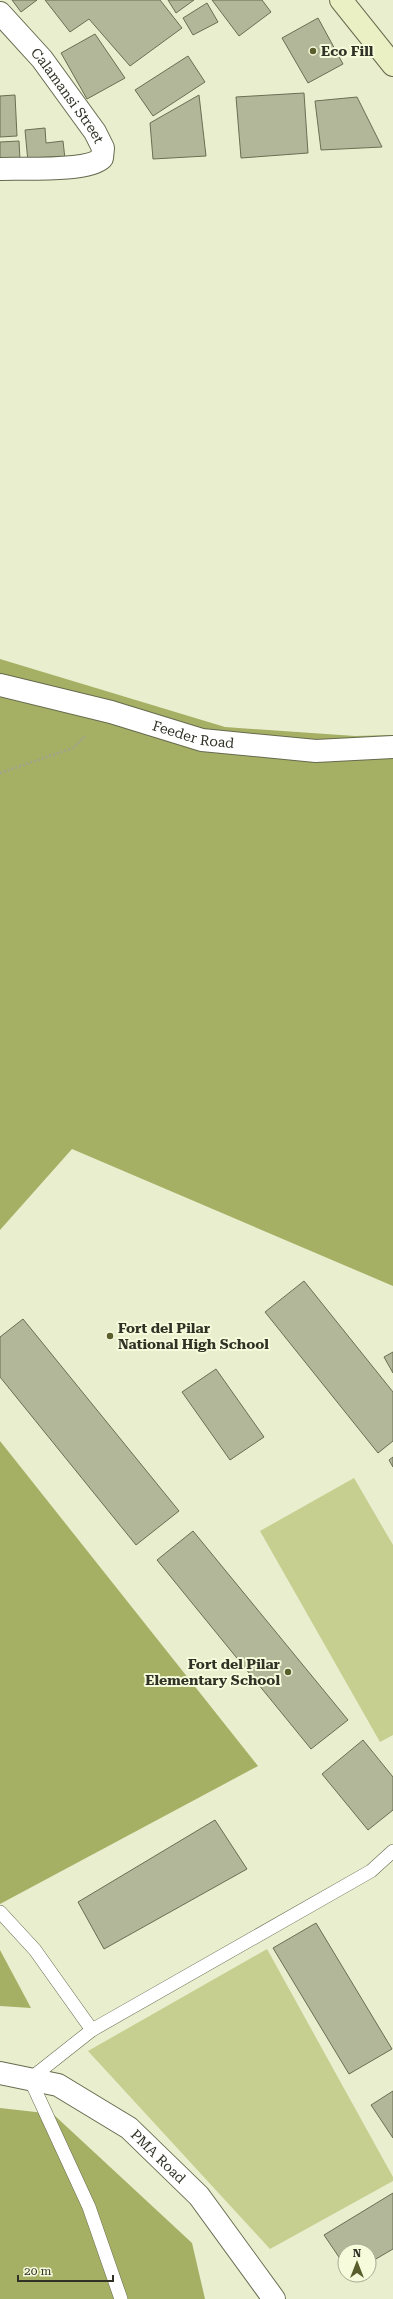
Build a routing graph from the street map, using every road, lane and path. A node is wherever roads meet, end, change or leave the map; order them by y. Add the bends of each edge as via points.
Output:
1 (341, 0) edge
2 (0, 13) edge
3 (393, 65) edge
4 (0, 169) edge
5 (0, 685) edge
6 (111, 712) junction
7 (393, 747) edge
8 (0, 773) edge
9 (393, 1851) edge
10 (0, 1912) edge
11 (92, 2030) junction
12 (0, 2073) edge
13 (30, 2079) junction
14 (121, 2299) edge
15 (273, 2299) edge

1 - 3 main road
2 - 4 street, Calamansi Street via 42,59 95,132 103,148 102,158 97,163 82,167
5 - 6 street, Feeder Road
6 - 7 street, Feeder Road via 202,740 316,751
6 - 8 path via 73,748
9 - 11 lane via 371,1871
10 - 11 lane via 35,1950
11 - 13 lane
12 - 13 street, PMA Road
13 - 14 lane via 89,2207
13 - 15 street, PMA Road via 58,2086 129,2128 199,2196

